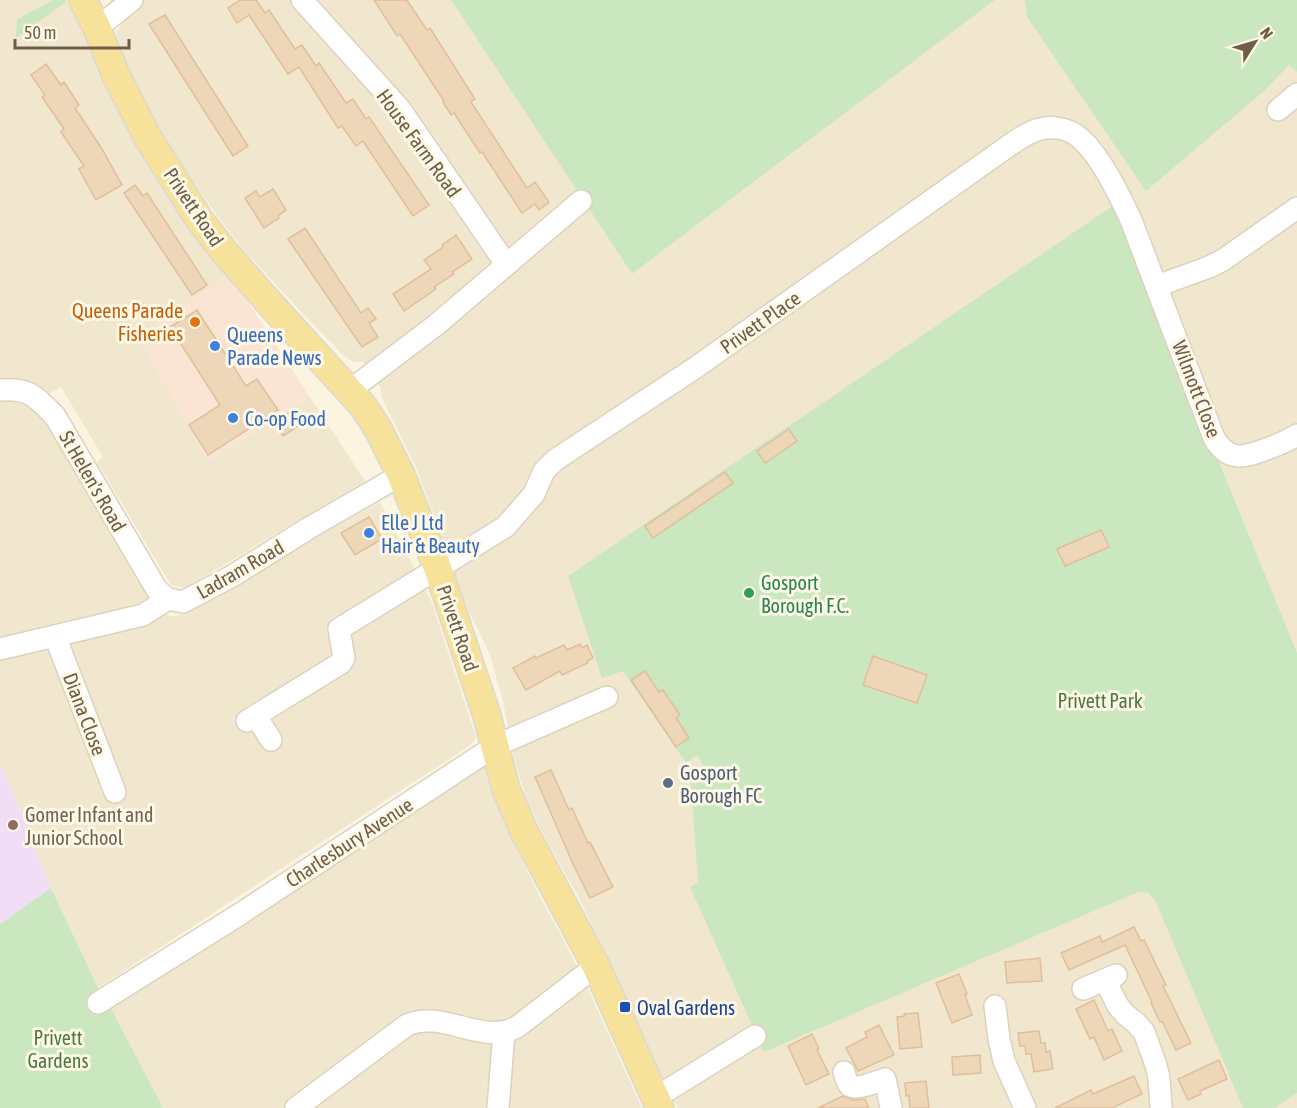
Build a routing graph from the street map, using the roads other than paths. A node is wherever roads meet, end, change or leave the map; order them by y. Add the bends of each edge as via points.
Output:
1 (83, 0) edge
2 (132, 0) edge
3 (302, 0) edge
4 (97, 28) junction
5 (1297, 94) edge
6 (1278, 110) dead end
7 (1098, 160) joint
8 (580, 201) dead end
9 (1297, 208) edge
10 (506, 264) junction
11 (1157, 286) junction
12 (0, 390) edge
13 (349, 391) junction
14 (1297, 435) edge
15 (401, 475) junction
16 (438, 569) junction
17 (168, 599) junction
18 (55, 636) junction
19 (0, 649) edge
20 (608, 697) dead end
21 (271, 740) dead end
22 (495, 746) junction
23 (116, 792) dead end
24 (596, 966) junction
25 (1083, 989) dead end
26 (98, 1003) dead end
27 (995, 1006) dead end
28 (504, 1032) junction
29 (755, 1036) dead end
30 (844, 1072) dead end
31 (658, 1103) edge
32 (297, 1108) edge
33 (498, 1108) edge
34 (891, 1108) edge
35 (1024, 1108) edge
36 (1161, 1108) edge

1 - 4 main road, Privett Road
2 - 4 street
3 - 10 street, House Farm Road via 400,109
4 - 13 main road, Privett Road via 148,138 199,219
5 - 6 street
7 - 11 street, Wilmott Close via 1126,209
7 - 16 street, Privett Place via 1074,134 1043,128 1030,132 695,368 555,460 544,471 534,494 509,523
8 - 10 street
9 - 11 street via 1223,260
10 - 13 street via 436,325
11 - 14 street, Wilmott Close via 1218,446 1244,457
12 - 17 street, St Helen's Road via 18,389 36,397 55,416 157,590
13 - 15 main road, Privett Road via 378,429
15 - 16 main road, Privett Road
15 - 17 street, Ladram Road via 234,575 183,602
16 - 21 street, Privett Place via 339,629 344,658 340,663 252,718
16 - 22 main road, Privett Road
17 - 18 street, Ladram Road via 143,615
18 - 19 street, Ladram Road
18 - 23 street, Diana Close
20 - 22 street, Charlesbury Avenue
22 - 24 main road, Privett Road via 506,789 523,829
22 - 26 street, Charlesbury Avenue
24 - 28 street via 517,1027
24 - 31 main road, Privett Road
25 - 36 street via 1110,977 1118,1006 1144,1032 1157,1071
27 - 35 street via 1004,1060
28 - 32 street via 412,1023
28 - 33 street
29 - 31 street
30 - 34 street via 853,1087 893,1076

